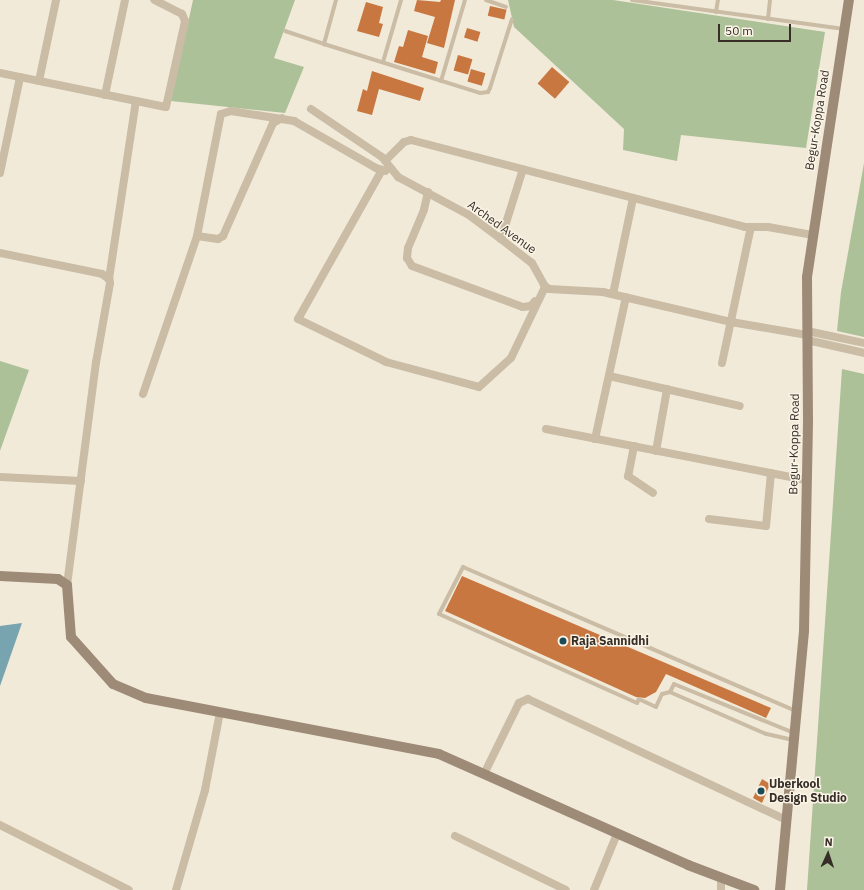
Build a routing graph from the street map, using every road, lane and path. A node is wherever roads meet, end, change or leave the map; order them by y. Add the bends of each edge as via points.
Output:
1 (56, 0) edge
2 (125, 0) edge
3 (154, 0) edge
4 (336, 0) edge
5 (401, 0) edge
6 (465, 0) edge
7 (486, 0) edge
8 (632, 0) edge
9 (718, 0) edge
10 (770, 0) edge
11 (849, 0) edge
12 (506, 7) dead end
13 (716, 12) junction
14 (512, 19) dead end
15 (768, 19) junction
16 (844, 29) junction
17 (285, 31) dead end
18 (324, 44) junction
19 (382, 62) junction
20 (0, 73) edge
21 (20, 77) junction
22 (39, 81) junction
23 (441, 81) junction
24 (105, 95) junction
25 (136, 101) junction
26 (311, 109) dead end
27 (283, 118) junction
28 (386, 160) junction
29 (523, 169) junction
30 (382, 170) junction
31 (393, 172) junction
32 (0, 173) edge
33 (428, 192) junction
34 (633, 198) junction
35 (751, 227) junction
36 (813, 235) junction
37 (197, 236) junction
38 (502, 238) junction
39 (0, 253) edge
40 (109, 279) junction
41 (545, 287) junction
42 (613, 294) junction
43 (626, 297) junction
44 (731, 322) junction
45 (807, 335) junction
46 (864, 343) edge
47 (864, 353) edge
48 (722, 363) dead end
49 (609, 376) junction
50 (667, 389) junction
51 (143, 394) dead end
52 (740, 406) dead end
53 (546, 429) dead end
54 (595, 439) junction
55 (634, 446) junction
56 (656, 451) junction
57 (772, 473) junction
58 (0, 477) edge
59 (807, 480) junction
60 (80, 481) junction
61 (653, 493) dead end
62 (709, 519) dead end
63 (0, 576) edge
64 (67, 585) junction
65 (670, 692) junction
66 (796, 711) junction
67 (220, 712) junction
68 (794, 737) junction
69 (484, 774) junction
70 (786, 820) junction
71 (0, 825) edge
72 (617, 834) junction
73 (455, 836) dead end
74 (721, 878) junction
75 (129, 890) edge
76 (176, 890) edge
77 (566, 890) edge
78 (594, 890) edge
79 (721, 890) edge
80 (754, 890) edge
81 (780, 890) edge

1 - 22 street
2 - 24 street
3 - 25 street via 182,14 185,21 166,107
4 - 18 lane
5 - 19 lane
6 - 23 lane
7 - 12 lane
8 - 13 lane
9 - 13 lane
10 - 15 lane
11 - 16 main road, Begur-Koppa Road
13 - 15 lane
14 - 23 lane via 488,92 480,93
15 - 16 lane
16 - 36 main road, Begur-Koppa Road
17 - 18 lane
18 - 19 lane
19 - 23 lane
20 - 21 street
21 - 22 street
21 - 32 street
22 - 24 street
24 - 25 street
25 - 40 street
26 - 28 street
27 - 30 street, Arched Avenue via 294,121
27 - 37 street via 273,122 223,236 218,239
27 - 37 street, Arched Avenue via 231,111 221,114
28 - 29 street via 404,142 411,140
28 - 31 street
29 - 34 street
29 - 38 street
30 - 31 street, Arched Avenue
30 - 41 street via 298,319 386,362 479,387 511,358
31 - 33 street, Arched Avenue
33 - 38 street, Arched Avenue via 469,215
33 - 41 street via 424,210 408,248 407,258 412,266 523,307 531,306
34 - 35 street
34 - 42 street
35 - 36 street
35 - 44 street
36 - 45 main road, Begur-Koppa Road via 807,277
37 - 51 street
38 - 41 street, Arched Avenue via 532,263
39 - 40 street via 102,274
40 - 60 street
41 - 42 street
42 - 43 street
43 - 44 street
43 - 49 street
44 - 45 street
44 - 48 street
45 - 46 street
45 - 47 street
45 - 59 main road, Begur-Koppa Road
49 - 50 street
49 - 54 street
50 - 52 street
50 - 56 street
53 - 54 street
54 - 55 street
55 - 56 street
55 - 61 street via 628,476
56 - 57 street
57 - 59 street
57 - 62 street via 766,526
58 - 60 street
59 - 66 main road, Begur-Koppa Road via 804,631
60 - 64 street
63 - 64 main road via 58,579
64 - 67 main road via 71,638 113,684 146,698
65 - 66 lane via 662,694 656,707 639,699 637,703 439,614 463,567
65 - 68 lane via 766,734
65 - 68 lane via 674,684
66 - 68 main road, Begur-Koppa Road
67 - 69 main road via 439,754
67 - 76 street via 205,790
68 - 70 main road, Begur-Koppa Road
69 - 70 street via 519,703 528,699
69 - 72 main road
70 - 81 main road, Begur-Koppa Road
71 - 75 street
72 - 74 main road
72 - 78 street
73 - 77 street
74 - 79 street
74 - 80 main road

